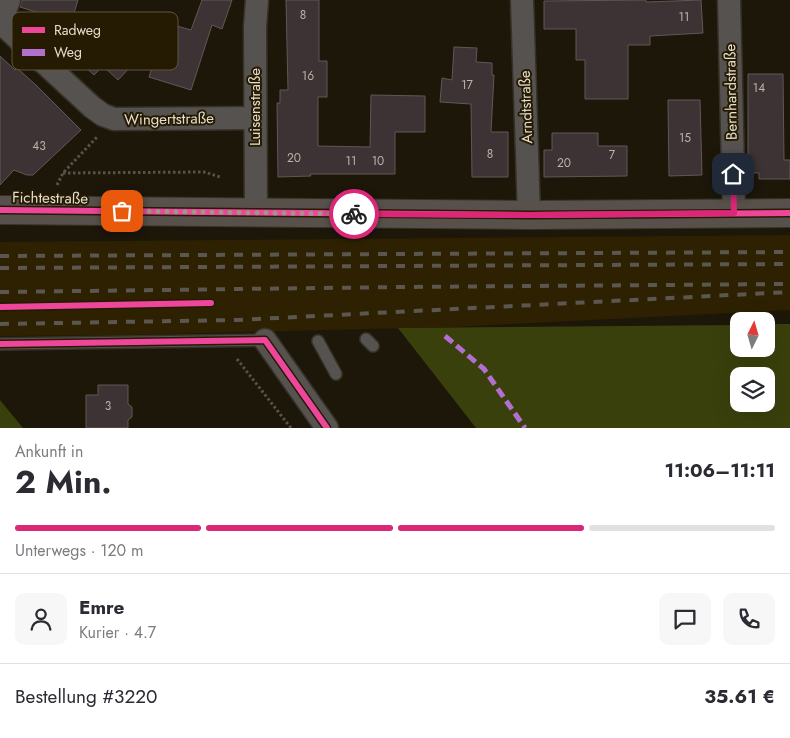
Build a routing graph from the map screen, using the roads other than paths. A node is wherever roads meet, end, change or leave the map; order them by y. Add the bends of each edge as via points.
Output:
1 (9, 0) edge
2 (257, 0) edge
3 (522, 0) edge
4 (729, 0) edge
5 (1, 22) edge
6 (12, 32) edge
7 (53, 70) edge
8 (255, 118) junction
9 (0, 210) edge
10 (256, 213) junction
11 (734, 213) junction
12 (790, 213) edge
13 (529, 215) junction
14 (266, 340) joint
15 (318, 341) dead end
16 (0, 344) edge
17 (336, 374) dead end
18 (327, 428) edge

1 - 5 street
2 - 8 street, Luisenstraße
3 - 13 street, Arndtstraße
4 - 11 street, Bernhardstraße
5 - 6 street, Wingertstraße
7 - 8 street, Wingertstraße via 92,106 114,120
8 - 10 street, Luisenstraße
9 - 10 main road, Fichtestraße
10 - 13 main road, Fichtestraße
11 - 12 main road, Fichtestraße
11 - 13 main road, Fichtestraße
14 - 16 lane
14 - 18 street
15 - 17 lane

